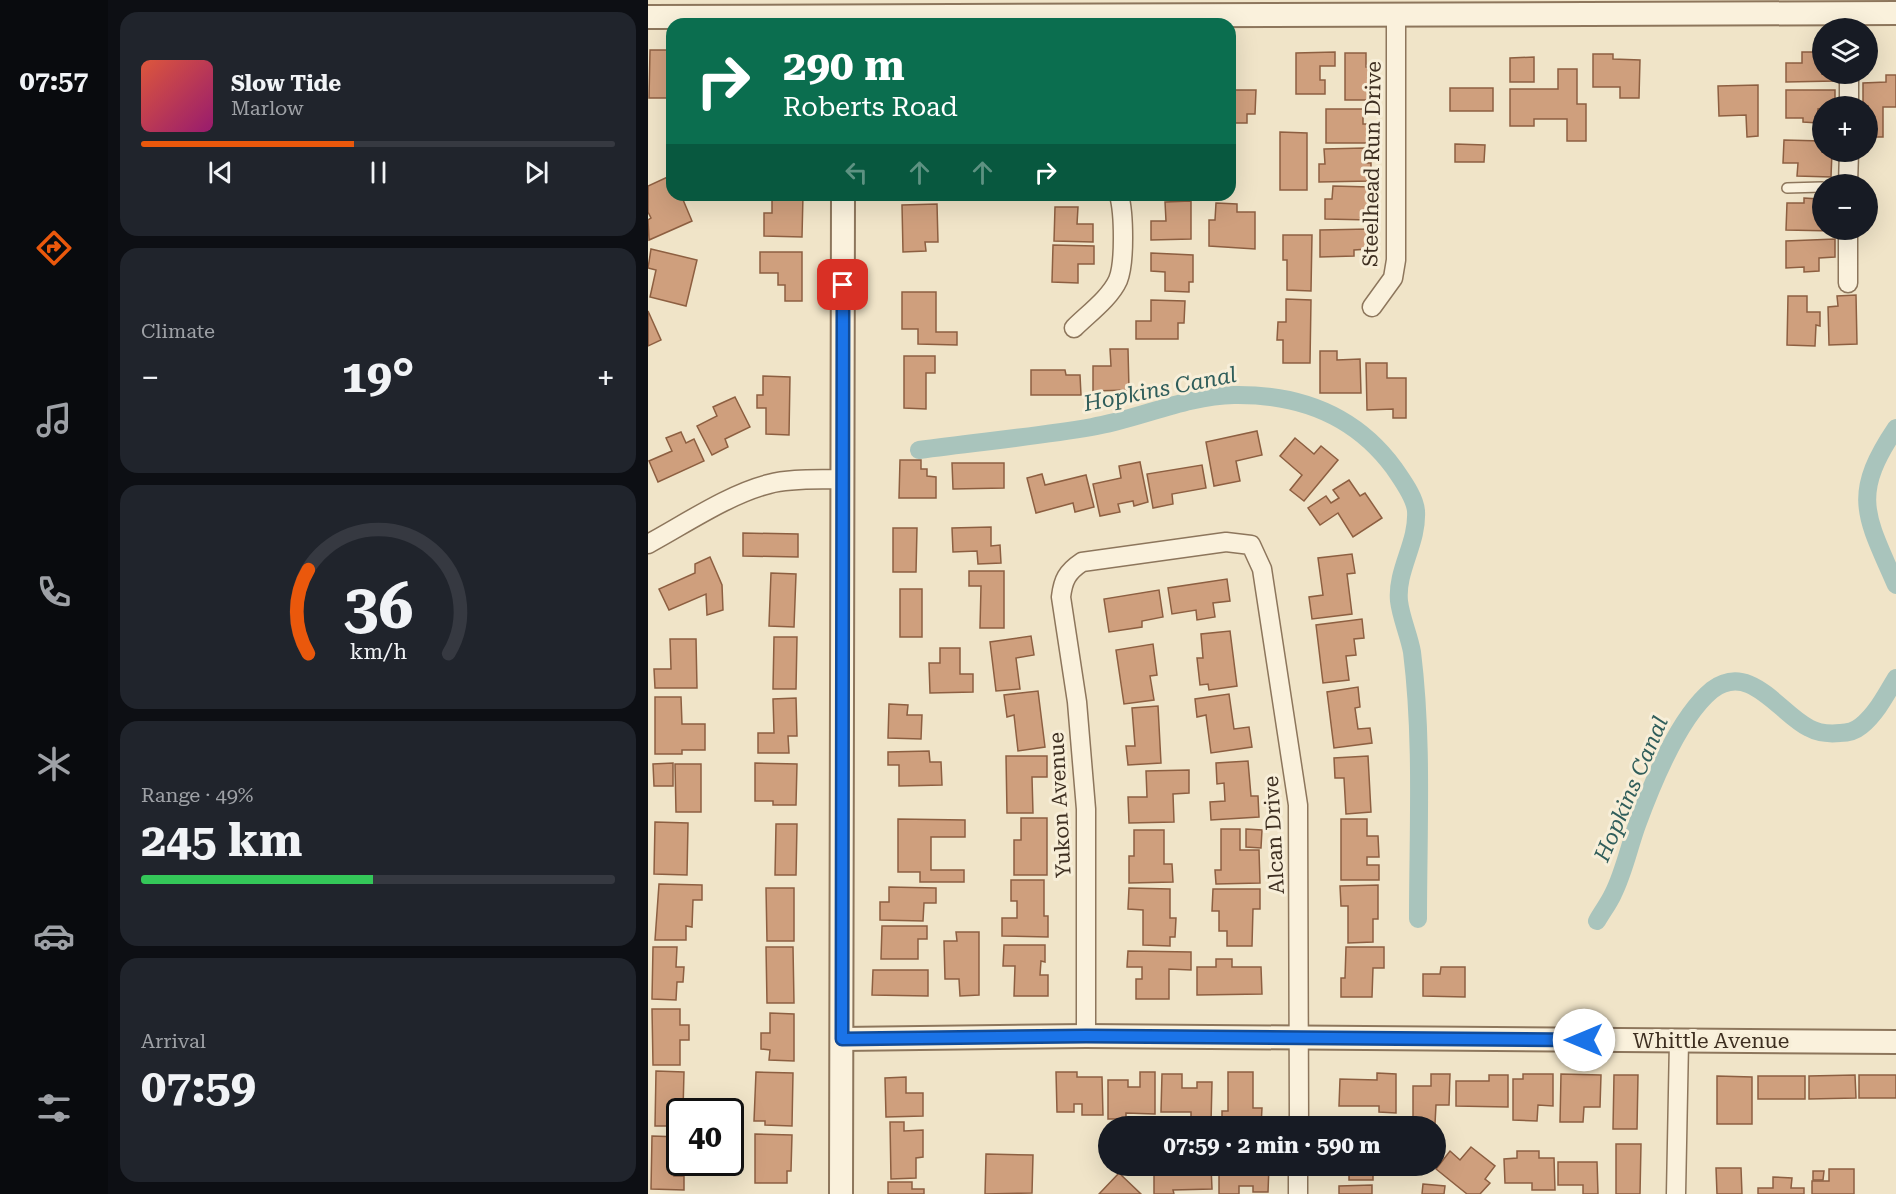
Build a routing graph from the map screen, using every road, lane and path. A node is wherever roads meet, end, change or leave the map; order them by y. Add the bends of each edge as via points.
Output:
1 (1598, 7) edge
2 (1811, 7) edge
3 (675, 8) edge
4 (1896, 12) edge
5 (1396, 15) junction
6 (648, 17) edge
7 (816, 18) edge
8 (1230, 18) edge
9 (1841, 18) edge
10 (1865, 18) edge
11 (1812, 187) edge
12 (1787, 188) dead end
13 (843, 201) edge
14 (1120, 201) edge
15 (1848, 240) edge
16 (1848, 283) dead end
17 (1372, 307) dead end
18 (1074, 328) dead end
19 (843, 479) junction
20 (648, 544) edge
21 (1251, 545) joint
22 (1086, 1036) junction
23 (842, 1039) junction
24 (1300, 1040) junction
25 (1679, 1041) junction
26 (1896, 1042) edge
27 (1299, 1116) edge
28 (1298, 1176) edge
29 (842, 1194) edge
30 (1298, 1194) edge
31 (1676, 1194) edge

1 - 2 street
1 - 5 street
2 - 9 street
3 - 6 street
3 - 7 street
4 - 10 street
5 - 8 street
5 - 17 street, Steelhead Run Drive via 1396,260 1393,278
11 - 12 lane
13 - 19 street
14 - 18 street via 1119,279
15 - 16 street
19 - 20 street via 768,484
19 - 23 street
21 - 22 street, Yukon Avenue via 1226,542 1082,562 1066,574 1061,597 1077,702 1086,809
21 - 24 street, Alcan Drive via 1262,568 1298,805
22 - 23 street, Whittle Avenue
22 - 24 street, Whittle Avenue
23 - 29 street
24 - 25 street, Whittle Avenue
24 - 27 street, Alcan Drive
25 - 26 street, Whittle Avenue
25 - 31 street
28 - 30 street

